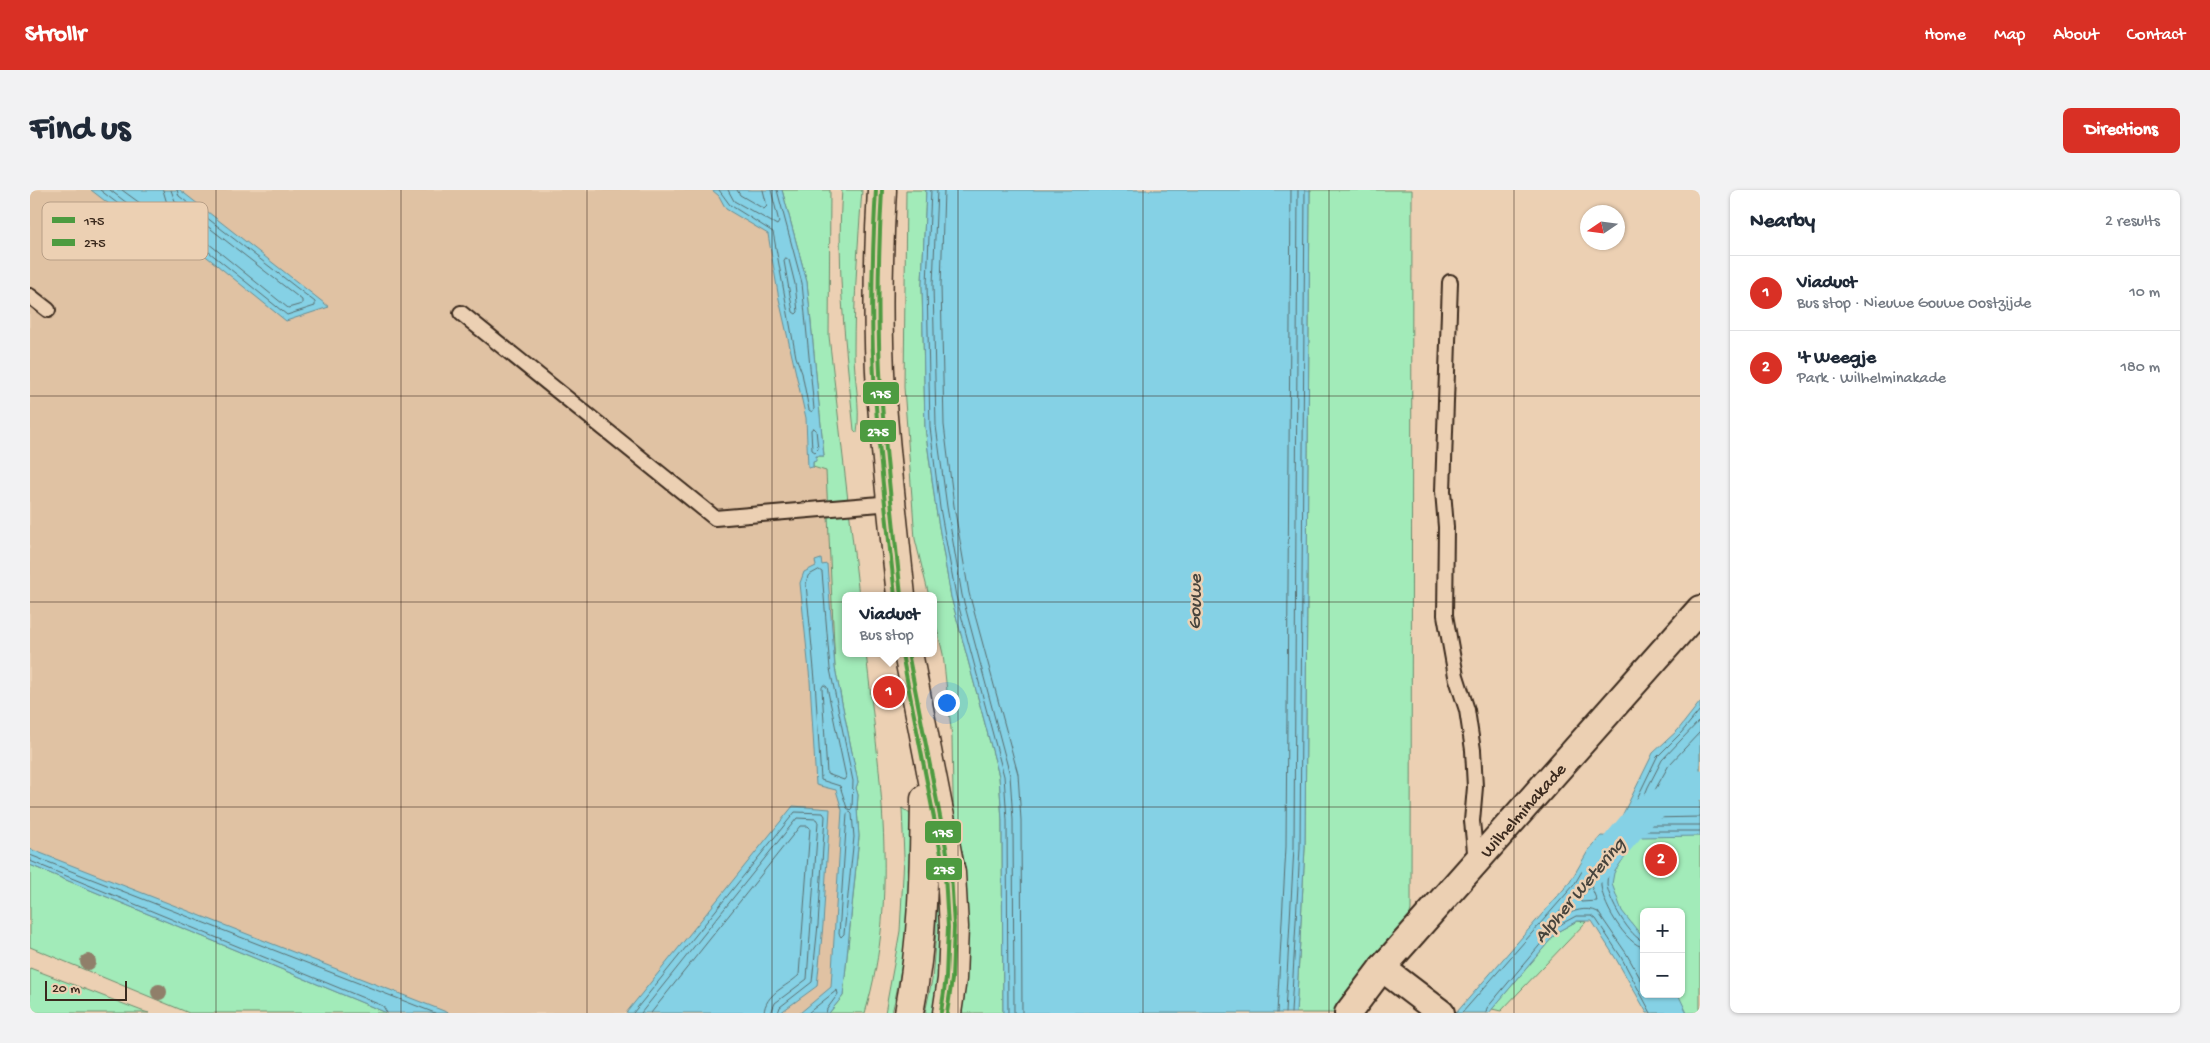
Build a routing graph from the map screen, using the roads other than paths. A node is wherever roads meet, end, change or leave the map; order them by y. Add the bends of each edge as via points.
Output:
1 (882, 190) edge
2 (1450, 282) dead end
3 (30, 296) edge
4 (48, 310) dead end
5 (461, 313) dead end
6 (892, 503) junction
7 (901, 592) edge
8 (1700, 610) edge
9 (909, 657) edge
10 (925, 748) junction
11 (1476, 862) junction
12 (1382, 968) junction
13 (1439, 1012) edge
14 (909, 1013) edge
15 (947, 1013) edge
16 (1348, 1013) edge

1 - 6 main road via 878,261 880,350
2 - 11 lane via 1443,490 1445,614 1473,750
3 - 4 lane
5 - 6 lane via 715,518
6 - 7 main road
8 - 11 street, Wilhelminakade
9 - 10 main road
10 - 14 main road via 923,900
10 - 15 main road via 949,857 954,902 952,979
11 - 12 street, Wilhelminakade
12 - 13 street
12 - 16 street, Wilhelminakade

